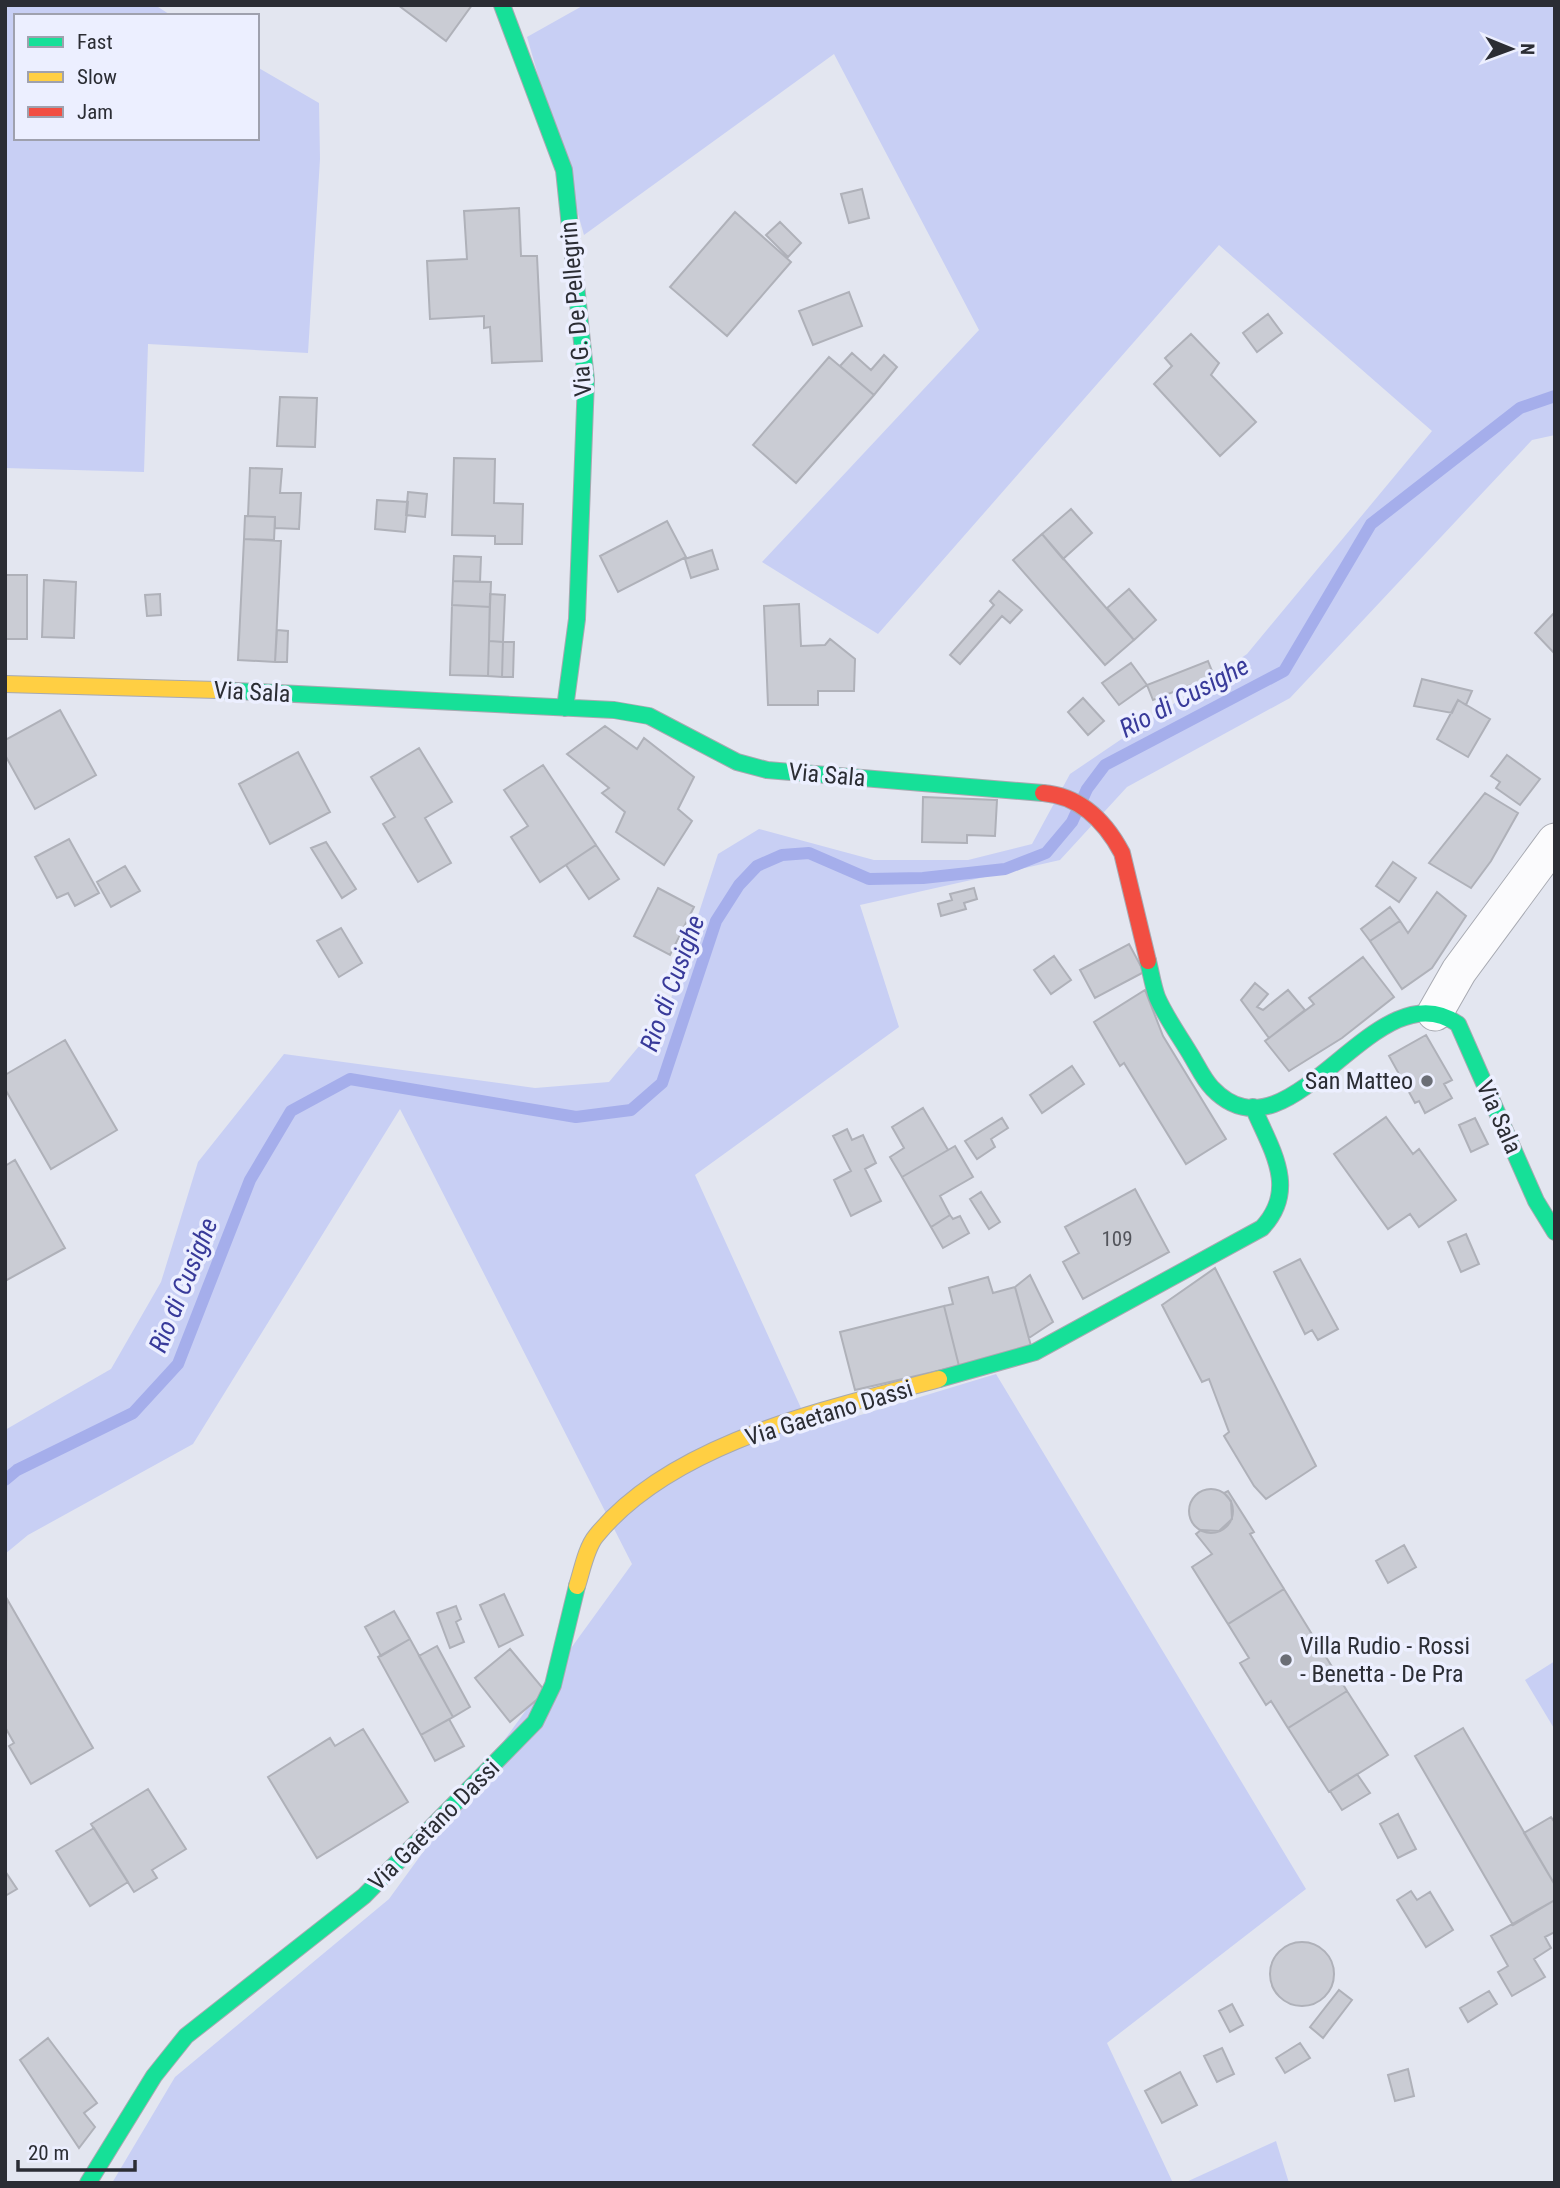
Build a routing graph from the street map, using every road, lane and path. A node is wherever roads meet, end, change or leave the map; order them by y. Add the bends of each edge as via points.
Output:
1 (502, 5) edge
2 (5, 684) edge
3 (565, 708) junction
4 (1555, 841) edge
5 (1435, 1013) junction
6 (1253, 1107) junction
7 (1555, 1232) edge
8 (88, 2183) edge

1 - 3 street, Via G. De Pellegrin via 564,170 586,380 577,619
2 - 3 street, Via Sala
3 - 6 street, Via Sala via 649,716 737,762 767,770 1053,794 1085,806 1113,834 1122,853 1157,997 1210,1087 1234,1105
4 - 5 street via 1460,971
5 - 6 street via 1416,1013 1393,1021 1289,1099
5 - 7 street, Via Sala via 1448,1015 1458,1024 1535,1201
6 - 8 street, Via Gaetano Dassi via 1283,1194 1274,1219 1262,1228 1035,1352 775,1426 674,1472 627,1506 594,1538 570,1605 553,1685 534,1722 364,1896 186,2036 154,2076

